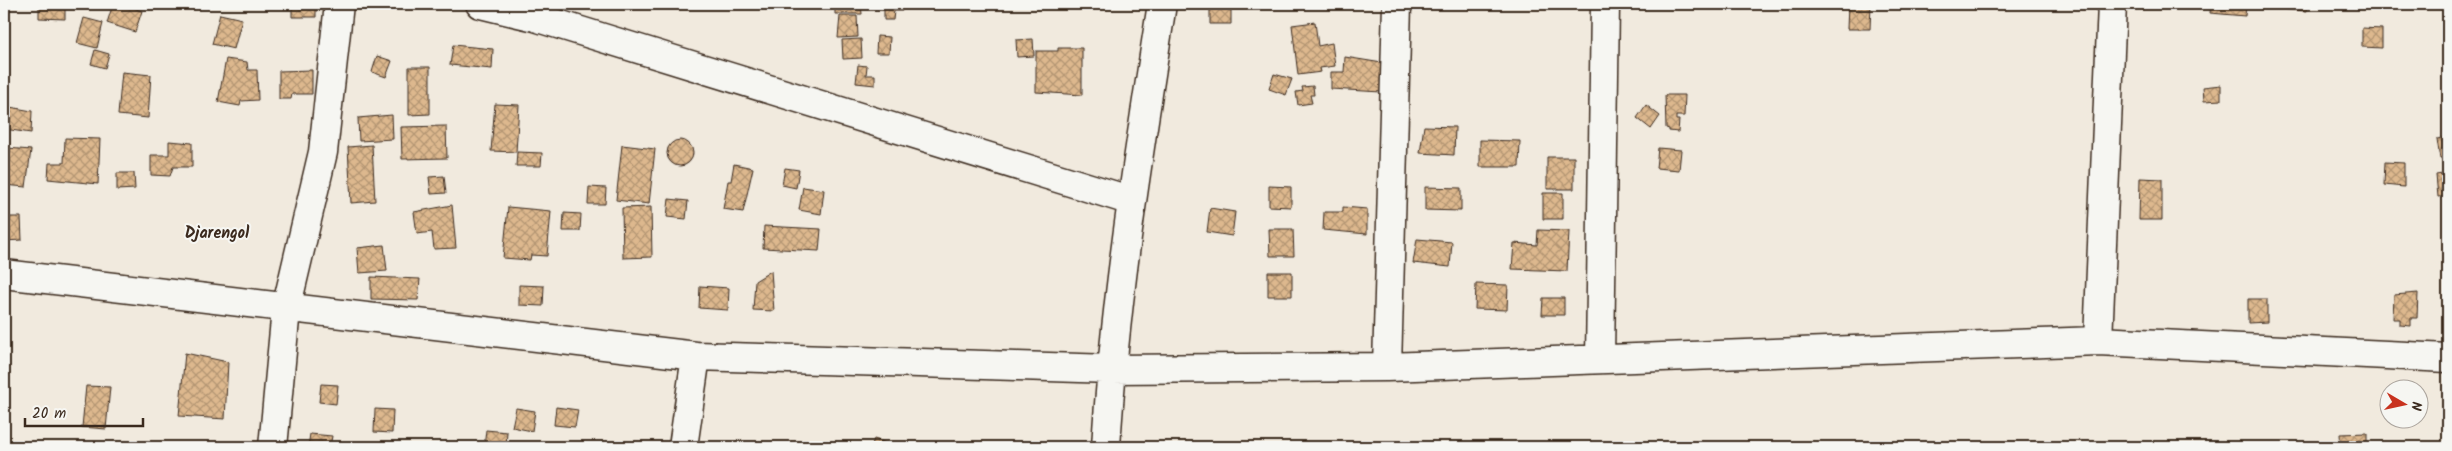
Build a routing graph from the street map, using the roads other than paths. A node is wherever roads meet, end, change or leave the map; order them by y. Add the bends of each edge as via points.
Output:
1 (339, 4) edge
2 (480, 4) edge
3 (1162, 4) edge
4 (1397, 4) edge
5 (1605, 4) edge
6 (2112, 4) edge
7 (1132, 200) junction
8 (4, 274) edge
9 (286, 309) junction
10 (2098, 341) junction
11 (696, 356) junction
12 (2448, 358) edge
13 (1600, 359) junction
14 (1387, 367) junction
15 (1110, 369) junction
16 (273, 447) edge
17 (683, 447) edge
18 (1106, 447) edge

1 - 9 street via 322,152
2 - 7 street via 535,17
3 - 7 street
4 - 14 street
5 - 13 street
6 - 10 street
7 - 15 street
8 - 9 street
9 - 11 street
9 - 16 street
10 - 12 street
10 - 13 street
11 - 15 street
11 - 17 street
13 - 14 street
14 - 15 street
15 - 18 street

